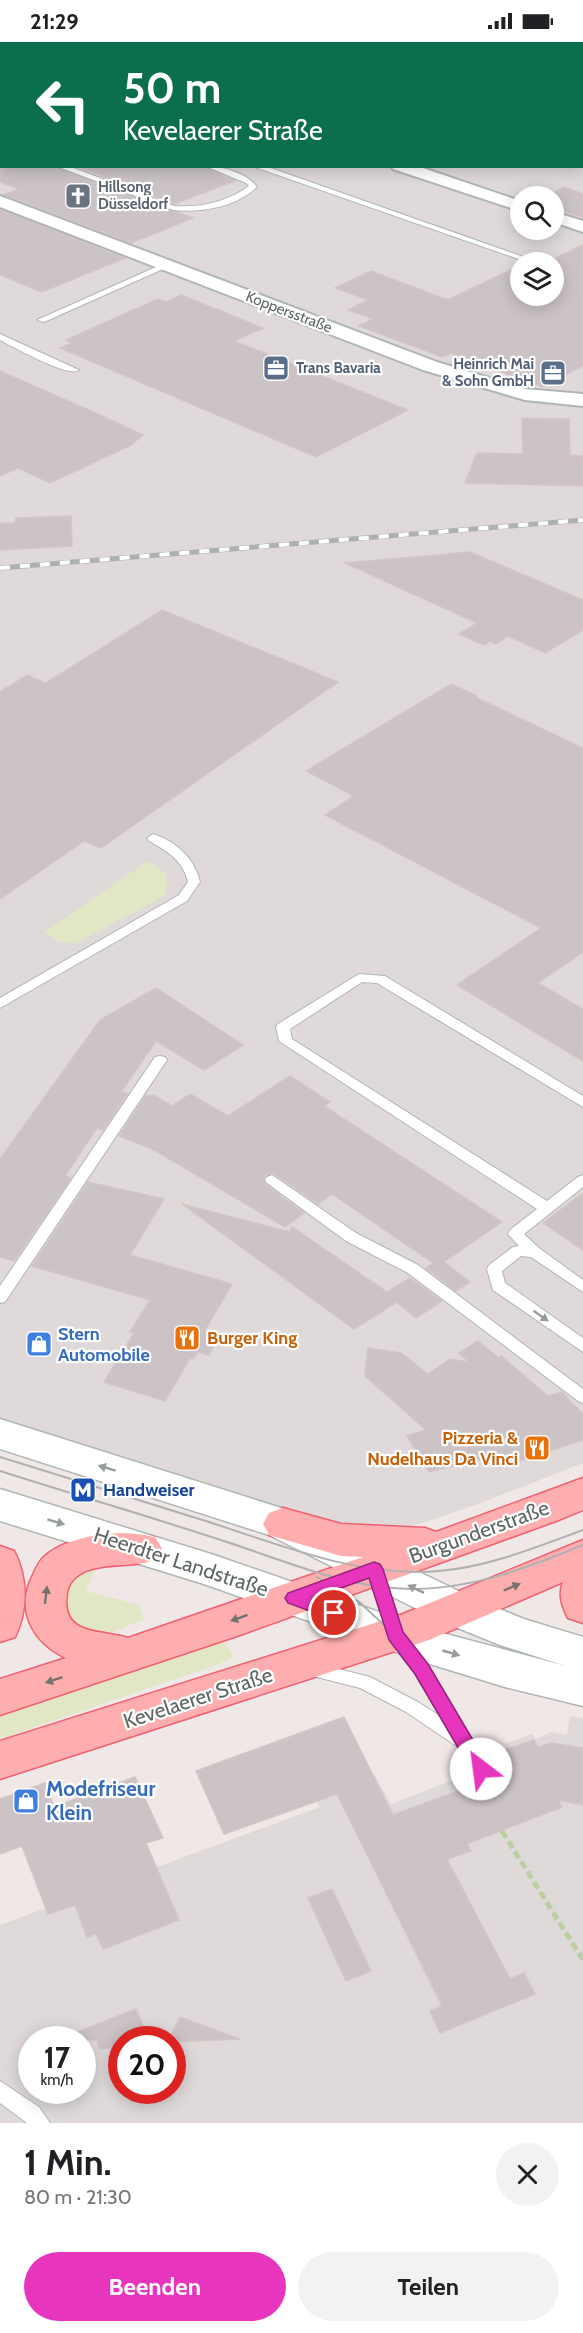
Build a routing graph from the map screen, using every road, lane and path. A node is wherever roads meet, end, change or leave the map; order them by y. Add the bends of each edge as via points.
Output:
1 (65, 168) edge
2 (214, 168) edge
3 (262, 168) edge
4 (405, 168) edge
5 (0, 201) edge
6 (510, 203) edge
7 (564, 220) edge
8 (583, 227) edge
9 (510, 254) edge
10 (168, 265) junction
11 (41, 320) dead end
12 (0, 337) edge
13 (75, 370) dead end
14 (583, 400) edge
15 (153, 838) dead end
16 (0, 1004) edge
17 (160, 1060) dead end
18 (583, 1102) edge
19 (272, 1180) dead end
20 (583, 1180) edge
21 (547, 1208) junction
22 (534, 1252) junction
23 (583, 1287) edge
24 (0, 1298) edge
25 (583, 1346) edge
26 (583, 1397) edge
27 (0, 1434) edge
28 (583, 1493) edge
29 (0, 1505) edge
30 (283, 1524) junction
31 (448, 1544) junction
32 (142, 1549) junction
33 (583, 1556) edge
34 (0, 1562) edge
35 (374, 1569) junction
36 (583, 1583) edge
37 (294, 1598) junction
38 (583, 1606) edge
39 (458, 1610) junction
40 (0, 1625) edge
41 (395, 1635) junction
42 (133, 1653) junction
43 (583, 1654) edge
44 (300, 1666) junction
45 (583, 1688) edge
46 (0, 1697) edge
47 (465, 1743) junction
48 (0, 1760) edge
49 (481, 1769) dead end
50 (502, 1831) dead end
51 (583, 1960) edge
52 (0, 2091) edge
53 (40, 2123) edge

1 - 2 lane via 185,210 204,209 253,188 249,181
3 - 9 lane
4 - 6 street
5 - 10 street, Koppersstraße
7 - 8 street
10 - 11 lane
10 - 14 street, Koppersstraße via 439,369 546,397
12 - 13 lane
15 - 16 lane via 181,854 192,870 194,882 183,898
17 - 24 lane
18 - 21 lane via 380,979 359,978 283,1027 286,1041
19 - 26 lane via 351,1238 413,1269
20 - 21 lane
21 - 22 lane via 515,1234
22 - 23 lane
22 -> 25 lane via 518,1251 494,1269 498,1286
30 -> 27 main road
28 - 31 main road, Burgunderstraße
29 -> 32 main road, Heerdter Landstraße
30 - 31 main road via 341,1540
30 - 35 main road
31 - 35 main road, Burgunderstraße
32 - 37 main road, Heerdter Landstraße
42 -> 32 main road via 99,1652 78,1646 60,1635 44,1602 48,1585 59,1567 75,1558 107,1550
39 -> 33 main road
34 - 40 main road via 5,1591
35 - 37 main road
39 -> 35 main road
35 - 41 lane
36 - 38 main road
37 - 41 main road, Heerdter Landstraße
37 -> 42 main road
39 - 41 main road
39 - 43 main road
41 - 44 main road, Kevelaerer Straße
41 -> 45 main road, Heerdter Landstraße
41 - 47 lane via 421,1669
42 -> 46 main road
44 - 47 lane via 364,1682 412,1707
44 - 48 main road, Kevelaerer Straße
47 - 49 lane
50 - 51 path
52 - 53 lane

